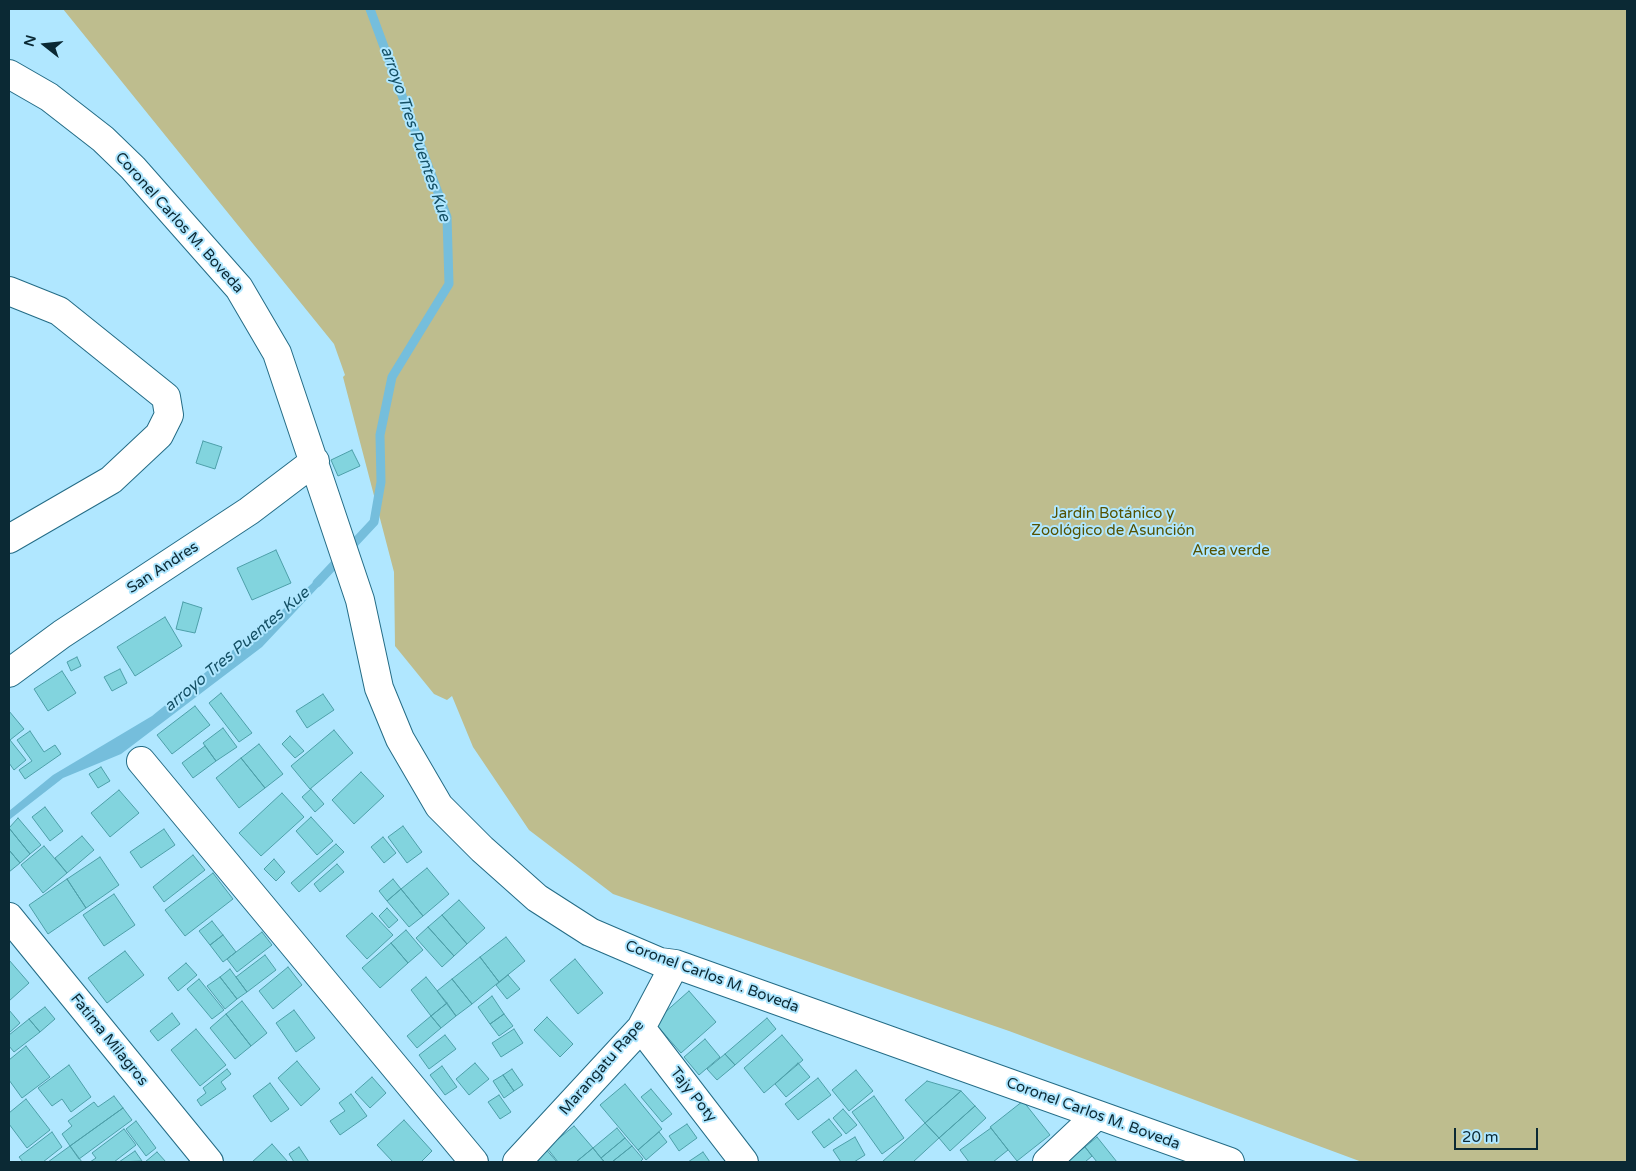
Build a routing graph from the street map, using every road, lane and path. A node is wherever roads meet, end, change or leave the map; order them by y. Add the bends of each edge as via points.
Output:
1 (9, 74) edge
2 (9, 291) edge
3 (315, 461) junction
4 (9, 539) edge
5 (9, 673) edge
6 (141, 761) dead end
7 (9, 918) edge
8 (675, 964) junction
9 (641, 1028) junction
10 (1098, 1115) junction
11 (209, 1162) edge
12 (474, 1162) edge
13 (517, 1162) edge
14 (744, 1162) edge
15 (1047, 1162) edge
16 (1230, 1162) edge

1 - 3 street, Coronel Carlos M. Boveda via 49,98 103,140 133,168 239,288 277,353
2 - 4 street via 59,311 166,397 169,415 159,435 111,480
3 - 5 street, San Andres via 249,512 62,634
3 - 8 street, Coronel Carlos M. Boveda via 360,600 379,688 400,738 439,806 537,898 590,932 660,962
6 - 12 street
7 - 11 street, Fatima Milagros
8 - 9 street, Marangatu Rape
8 - 10 street, Coronel Carlos M. Boveda
9 - 13 street, Marangatu Rape
9 - 14 street, Tajy Poty
10 - 15 street
10 - 16 street, Coronel Carlos M. Boveda

